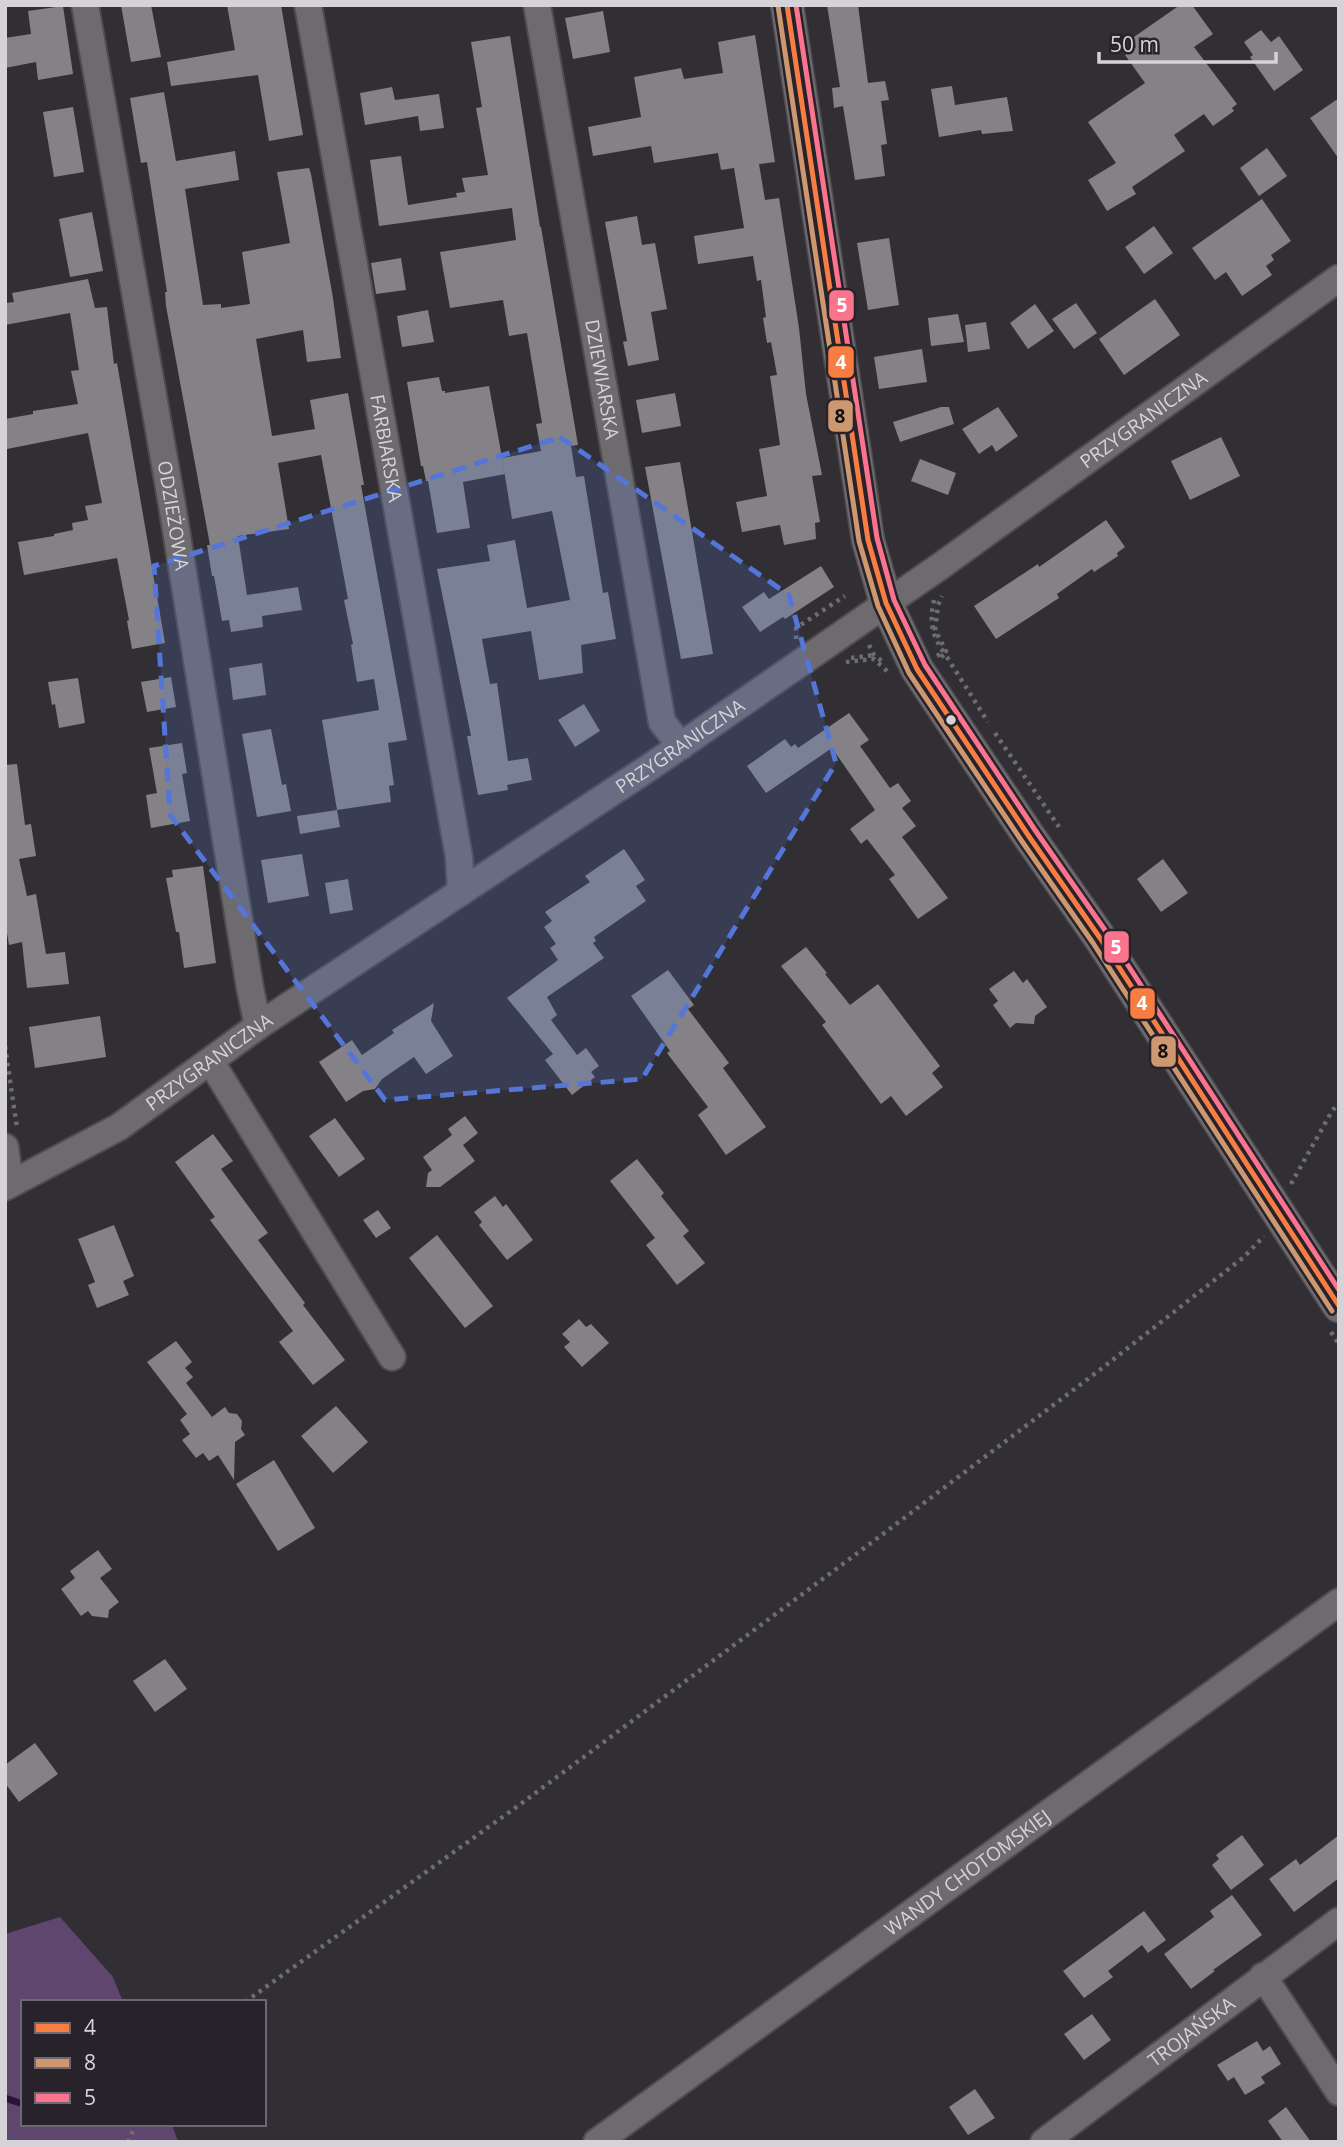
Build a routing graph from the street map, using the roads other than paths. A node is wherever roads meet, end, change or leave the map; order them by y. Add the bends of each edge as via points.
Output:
1 (85, 5) edge
2 (308, 5) edge
3 (537, 5) edge
4 (787, 5) edge
5 (1339, 278) edge
6 (886, 603) junction
7 (681, 746) junction
8 (461, 892) junction
9 (258, 1026) junction
10 (211, 1062) junction
11 (12, 1141) edge
12 (8, 1185) edge
13 (1339, 1306) edge
14 (392, 1357) dead end
15 (1339, 1602) edge
16 (1339, 1921) edge
17 (1263, 1976) junction
18 (1339, 2092) edge
19 (597, 2142) edge
20 (1044, 2142) edge

1 - 9 street, ODZIEŻOWA
2 - 8 street, FARBIARSKA via 459,857
3 - 7 street, DZIEWIARSKA via 662,722
4 - 6 street via 868,540
5 - 6 street, PRZYGRANICZNA
6 - 7 street, PRZYGRANICZNA
6 - 13 street via 917,669 1108,949
7 - 8 street, PRZYGRANICZNA
8 - 9 street, PRZYGRANICZNA
9 - 10 street, PRZYGRANICZNA
10 - 12 street, PRZYGRANICZNA via 119,1127
10 - 14 street
11 - 12 street
15 - 19 street, WANDY CHOTOMSKIEJ
16 - 17 street, TROJAŃSKA
17 - 18 street
17 - 20 street, TROJAŃSKA

